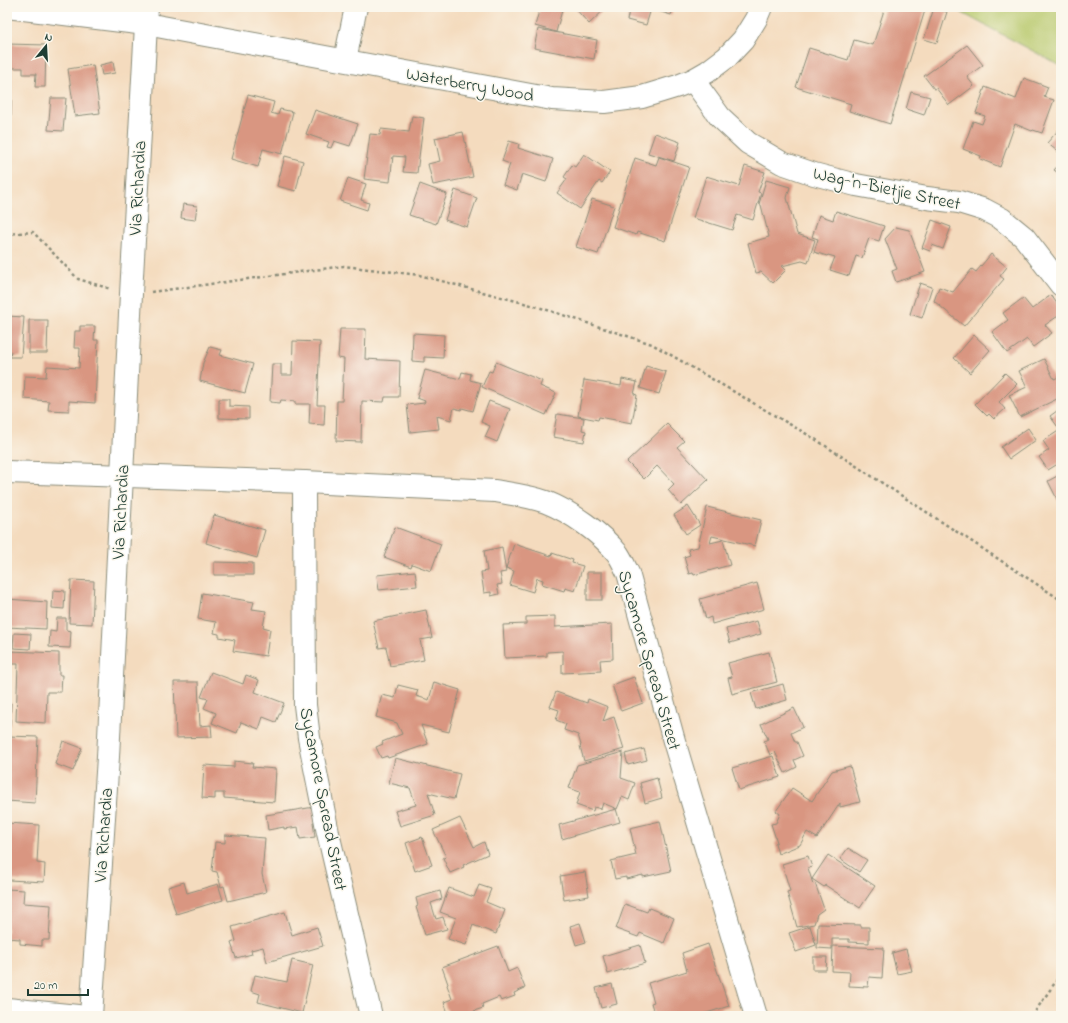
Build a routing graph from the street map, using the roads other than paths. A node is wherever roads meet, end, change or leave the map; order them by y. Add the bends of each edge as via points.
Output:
1 (7, 7) edge
2 (356, 7) edge
3 (761, 7) edge
4 (147, 15) edge
5 (345, 60) junction
6 (693, 80) junction
7 (1061, 285) edge
8 (7, 472) edge
9 (122, 476) junction
10 (304, 482) junction
11 (7, 1009) edge
12 (78, 1016) edge
13 (91, 1016) edge
14 (371, 1016) edge
15 (756, 1016) edge

1 - 4 street, Waterberry Wood
2 - 5 street
3 - 6 street, Waterberry Wood via 743,40 727,58
4 - 5 street, Waterberry Wood
4 - 9 street, Via Richardia
5 - 6 street, Waterberry Wood via 552,99 604,102 642,97
6 - 7 street, Wag-'n-Bietjie Street via 720,117 748,143 782,163 856,185 959,202 985,210 1002,219 1024,238
8 - 9 street, Sycamore Spread Street
9 - 10 street, Sycamore Spread Street
9 - 13 street, Via Richardia via 108,757
10 - 14 street, Sycamore Spread Street via 305,705 309,738 328,833
10 - 15 street, Sycamore Spread Street via 495,491 520,495 564,510 601,536 618,554 628,573 674,741
11 - 12 street

